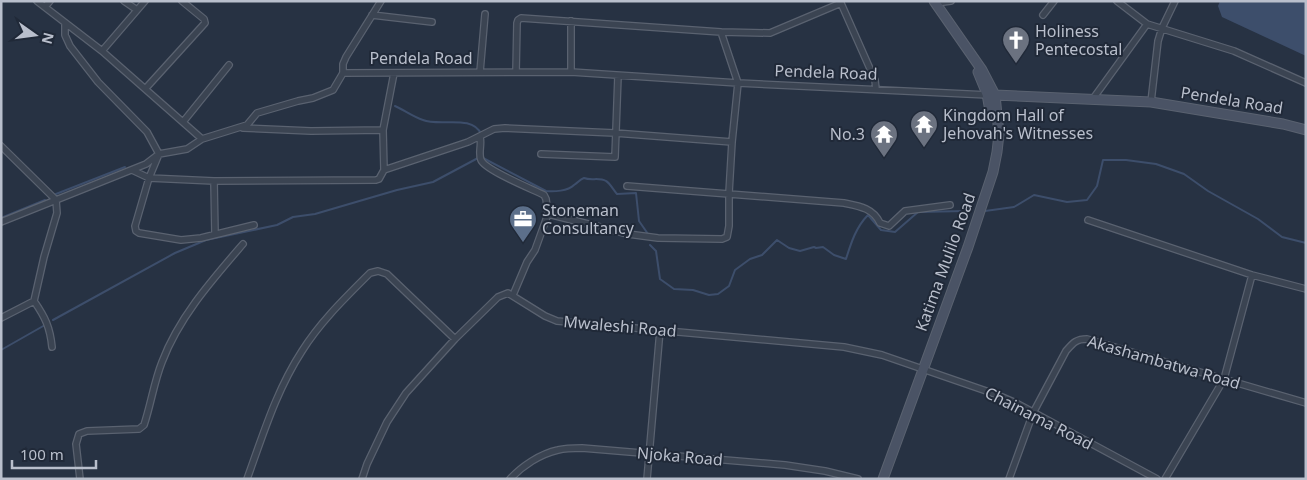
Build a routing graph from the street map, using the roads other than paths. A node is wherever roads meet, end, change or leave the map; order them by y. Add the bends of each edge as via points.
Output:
1 (37, 1) edge
2 (50, 1) edge
3 (124, 1) edge
4 (145, 1) edge
5 (182, 1) edge
6 (381, 1) edge
7 (951, 1) edge
8 (1054, 1) edge
9 (1117, 1) edge
10 (1175, 1) edge
11 (840, 2) edge
12 (935, 2) edge
13 (45, 7) junction
14 (138, 10) junction
15 (485, 14) dead end
16 (372, 15) junction
17 (1043, 15) dead end
18 (571, 21) junction
19 (432, 22) dead end
20 (66, 24) junction
21 (1147, 24) junction
22 (1162, 28) junction
23 (721, 32) junction
24 (102, 50) junction
25 (230, 65) dead end
26 (480, 72) junction
27 (516, 72) junction
28 (571, 72) junction
29 (343, 73) junction
30 (394, 73) junction
31 (618, 76) junction
32 (738, 83) junction
33 (1306, 83) edge
34 (146, 88) junction
35 (876, 89) junction
36 (991, 95) junction
37 (1092, 100) junction
38 (1151, 102) junction
39 (183, 122) junction
40 (239, 127) junction
41 (383, 130) junction
42 (1306, 130) edge
43 (616, 133) junction
44 (480, 137) junction
45 (202, 139) junction
46 (732, 142) junction
47 (1, 146) edge
48 (159, 154) junction
49 (541, 154) dead end
50 (132, 170) junction
51 (384, 170) junction
52 (149, 178) junction
53 (214, 181) junction
54 (628, 186) dead end
55 (729, 193) junction
56 (56, 200) junction
57 (950, 205) dead end
58 (548, 214) junction
59 (1088, 220) dead end
60 (1, 222) edge
61 (254, 225) dead end
62 (215, 234) junction
63 (243, 244) dead end
64 (1252, 275) junction
65 (1306, 289) edge
66 (513, 295) junction
67 (34, 301) junction
68 (1, 318) edge
69 (660, 330) junction
70 (455, 339) junction
71 (52, 347) dead end
72 (919, 368) junction
73 (1224, 379) junction
74 (1306, 403) edge
75 (1033, 413) junction
76 (649, 454) junction
77 (80, 479) edge
78 (247, 479) edge
79 (362, 479) edge
80 (510, 479) edge
81 (647, 479) edge
82 (858, 479) edge
83 (876, 479) edge
84 (883, 479) edge
85 (1009, 479) edge
86 (1157, 479) edge
87 (1165, 479) edge

1 - 13 street
2 - 13 street
3 - 14 street
4 - 14 street
5 - 34 street via 205,23
6 - 16 street
7 - 12 street
8 - 17 street
9 - 21 street
10 - 22 street
11 - 23 street via 770,33
11 - 35 street via 875,80
12 - 36 main road, Katima Mulilo Road via 982,70
13 - 20 street
14 - 24 street
15 - 26 street
16 - 19 street
16 - 29 street via 346,57
18 - 23 street
18 - 27 street via 518,20
18 - 28 street
20 - 24 street
20 - 48 street via 65,35 70,46 98,82 147,132
21 - 22 street
21 - 37 street
22 - 33 street via 1234,51
22 - 38 street
23 - 32 street
24 - 34 street
25 - 39 street
26 - 27 street, Pendela Road
26 - 30 street, Pendela Road
27 - 28 street, Pendela Road
28 - 31 street, Pendela Road
29 - 30 street, Pendela Road
29 - 40 street via 333,90 257,113 247,124
30 - 41 street
31 - 32 street, Pendela Road
31 - 43 street
32 - 35 street, Pendela Road
32 - 46 street
34 - 39 street
35 - 36 street, Pendela Road
36 - 37 main road, Pendela Road
36 - 72 main road, Katima Mulilo Road via 999,134 993,172 968,246
37 - 38 main road, Pendela Road
38 - 42 main road, Pendela Road
39 - 45 street
40 - 41 street
40 - 45 street
41 - 51 street
43 - 44 street via 505,128 494,129
43 - 46 street
43 - 49 street via 615,157
44 - 51 street
44 - 58 street via 482,163 544,194
45 - 48 street via 186,149
46 - 55 street
47 - 56 street
48 - 50 street
48 - 52 street
50 - 52 street
50 - 56 street
51 - 53 street via 376,180
52 - 53 street
52 - 62 street via 136,231 181,240
53 - 62 street
54 - 55 street
55 - 57 street via 864,207 880,223 888,226 905,211
55 - 58 street via 728,237 722,239 628,234
56 - 60 street
56 - 67 street via 57,213
58 - 66 street
59 - 64 street
61 - 62 street
63 - 77 street via 175,332 161,363 144,425 138,429 79,434 76,444
64 - 65 street
64 - 73 street
66 - 69 street, Mwaleshi Road via 557,321
66 - 70 street via 508,292 498,297
67 - 68 street
67 - 71 street via 50,329
69 - 72 street, Mwaleshi Road via 844,347 882,355
69 - 76 street
70 - 78 street via 387,274 370,273 302,351 274,404
70 - 79 street via 406,393 388,422
72 - 75 street, Chainama Road via 995,394
72 - 83 main road, Katima Mulilo Road
72 - 84 main road, Katima Mulilo Road
73 - 74 street, Akashambatwa Road
73 - 75 street, Akashambatwa Road via 1078,339 1066,351
73 - 87 street
75 - 85 street
75 - 86 street, Chainama Road
76 - 80 street, Njoka Road via 582,448 557,450 534,460
76 - 81 street
76 - 82 street, Njoka Road via 785,465

